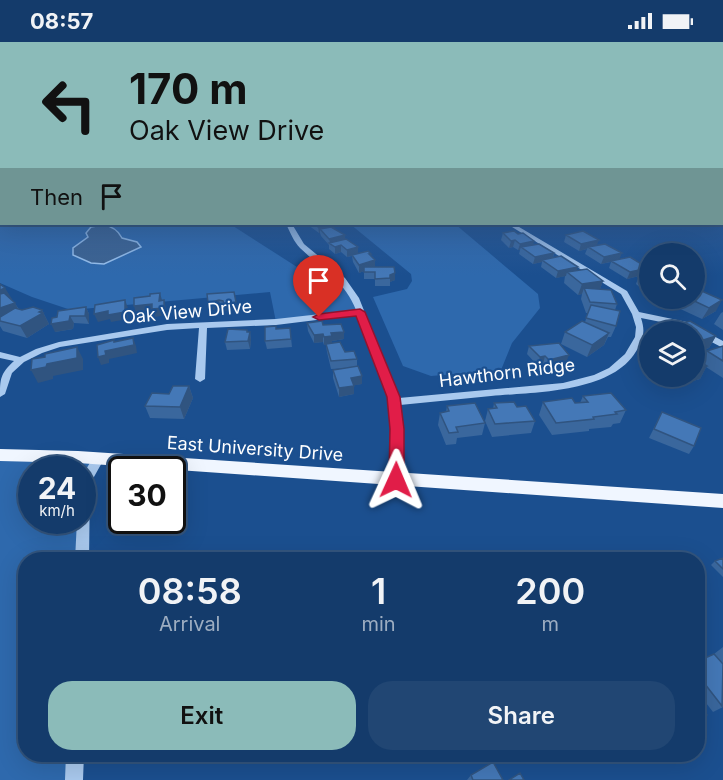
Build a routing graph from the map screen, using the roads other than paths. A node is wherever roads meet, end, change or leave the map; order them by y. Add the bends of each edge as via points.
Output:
1 (289, 225) edge
2 (512, 225) edge
3 (360, 312) junction
4 (636, 314) junction
5 (203, 326) junction
6 (723, 345) edge
7 (0, 355) edge
8 (21, 360) junction
9 (200, 379) dead end
10 (0, 394) edge
11 (394, 402) junction
12 (0, 455) edge
13 (98, 459) junction
14 (396, 480) junction
15 (723, 501) edge
16 (82, 552) edge
17 (75, 762) edge
18 (74, 780) edge

1 - 3 street via 300,245 347,285
2 - 4 street via 620,290
3 - 5 street, Oak View Drive
3 - 11 street
4 - 6 street via 684,324
4 - 11 street, Hawthorn Ridge via 640,327 636,346 621,363 597,377 563,386
5 - 8 street, Oak View Drive via 152,329 59,345
5 - 9 street
7 - 8 street
8 - 10 street via 8,372
11 - 14 street
12 - 13 main road, East University Drive
13 - 14 main road, East University Drive
13 - 16 street via 84,484
14 - 15 main road, East University Drive
17 - 18 street

